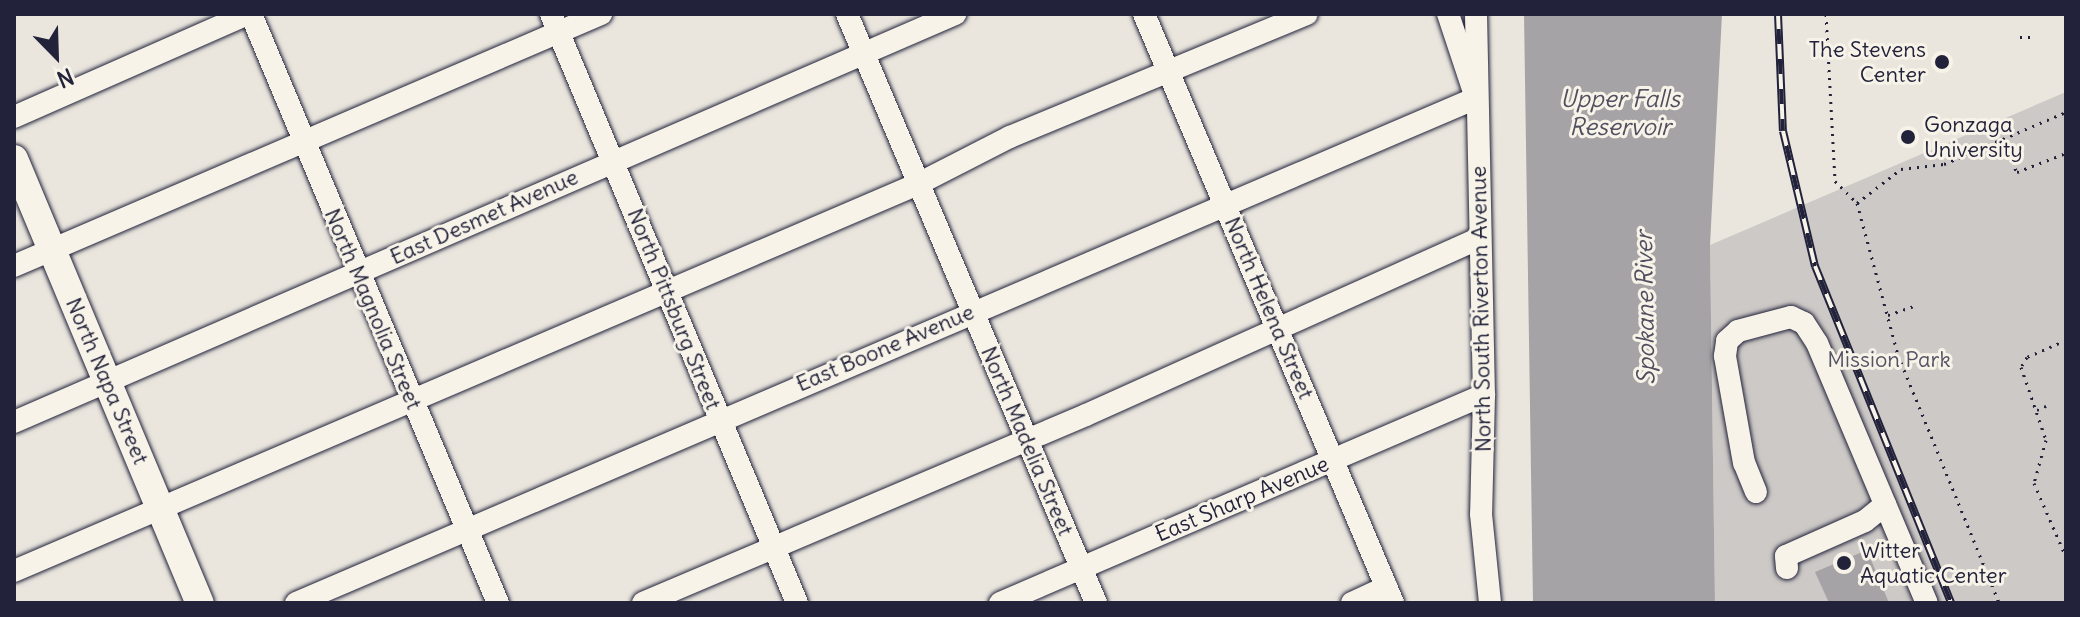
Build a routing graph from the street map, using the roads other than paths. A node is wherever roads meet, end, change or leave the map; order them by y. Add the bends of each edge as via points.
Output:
1 (250, 14) edge
2 (601, 14) edge
3 (847, 14) edge
4 (955, 14) edge
5 (1144, 14) edge
6 (1307, 14) edge
7 (1448, 14) edge
8 (1476, 14) edge
9 (555, 23) edge
10 (863, 53) junction
11 (1169, 73) junction
12 (1476, 98) junction
13 (14, 117) edge
14 (302, 143) junction
15 (14, 159) edge
16 (613, 160) junction
17 (918, 184) junction
18 (1224, 203) junction
19 (1478, 239) junction
20 (52, 250) junction
21 (14, 266) edge
22 (358, 273) junction
23 (667, 291) junction
24 (970, 311) junction
25 (1278, 331) junction
26 (108, 383) junction
27 (1484, 395) junction
28 (411, 400) junction
29 (719, 420) junction
30 (14, 422) edge
31 (1025, 438) junction
32 (1333, 460) junction
33 (1756, 492) dead end
34 (1885, 505) junction
35 (161, 507) junction
36 (467, 529) junction
37 (774, 546) junction
38 (1081, 568) junction
39 (1787, 568) dead end
40 (14, 571) edge
41 (1389, 595) edge
42 (200, 603) edge
43 (296, 603) edge
44 (498, 603) edge
45 (643, 603) edge
46 (797, 603) edge
47 (1000, 603) edge
48 (1096, 603) edge
49 (1352, 603) edge
50 (1490, 603) edge
51 (1927, 603) edge

1 - 13 street
1 - 14 street, North Magnolia Street
2 - 9 street
3 - 10 street, North Madelia Street
4 - 10 street, East Desmet Avenue
5 - 11 street, North Helena Street
6 - 11 street
7 - 12 street
8 - 12 street, North South Riverton Avenue
9 - 14 street
9 - 16 street, North Pittsburg Street
10 - 16 street, East Desmet Avenue
10 - 17 street, North Madelia Street
11 - 17 street via 1010,137
11 - 18 street, North Helena Street
12 - 18 street, East Boone Avenue
12 - 19 street, North South Riverton Avenue
14 - 20 street
14 - 22 street, North Magnolia Street
15 - 20 main road, North Napa Street
16 - 22 street, East Desmet Avenue
16 - 23 street, North Pittsburg Street
17 - 23 street
17 - 24 street, North Madelia Street
18 - 24 street, East Boone Avenue
18 - 25 street, North Helena Street
19 - 25 street
19 - 27 street, North South Riverton Avenue
20 - 21 street
20 - 26 main road, North Napa Street
22 - 26 street, East Desmet Avenue
22 - 28 street, North Magnolia Street
23 - 28 street
23 - 29 street, North Pittsburg Street
24 - 29 street, East Boone Avenue
24 - 31 street, North Madelia Street
25 - 31 street
25 - 32 street, North Helena Street
26 - 30 street, East Desmet Avenue
26 - 35 main road, North Napa Street
27 - 32 street, East Sharp Avenue
27 - 50 street, North South Riverton Avenue via 1481,514
28 - 35 street
28 - 36 street, North Magnolia Street
29 - 36 street, East Boone Avenue
29 - 37 street, North Pittsburg Street
31 - 37 street
31 - 38 street, North Madelia Street
32 - 38 street, East Sharp Avenue
32 - 41 street, North Helena Street
33 - 34 street via 1744,463 1725,356 1727,341 1738,331 1791,317 1804,323 1817,343
34 - 39 street via 1865,521 1786,556
34 - 51 street
35 - 40 street
35 - 42 main road, North Napa Street
36 - 43 street, East Boone Avenue
36 - 44 street, North Magnolia Street
37 - 45 street
37 - 46 street, North Pittsburg Street
38 - 47 street, East Sharp Avenue
38 - 48 street, North Madelia Street
41 - 49 street

